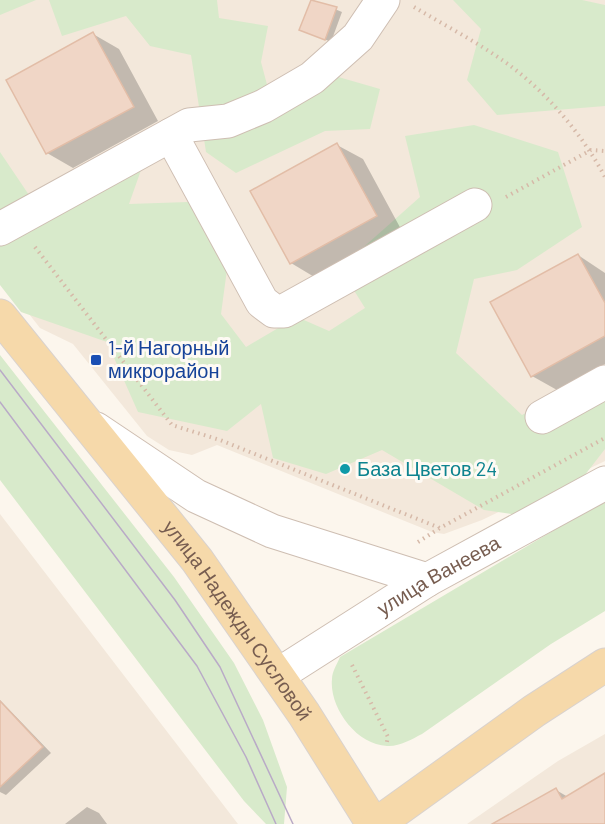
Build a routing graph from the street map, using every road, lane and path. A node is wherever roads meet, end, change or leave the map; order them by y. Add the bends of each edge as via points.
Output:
1 (398, 3) edge
2 (171, 135) junction
3 (591, 150) junction
4 (605, 151) edge
5 (605, 177) edge
6 (475, 205) joint
7 (8, 225) edge
8 (0, 316) edge
9 (605, 382) edge
10 (542, 417) dead end
11 (88, 424) junction
12 (605, 438) edge
13 (605, 483) edge
14 (427, 580) junction
15 (348, 657) dead end
16 (605, 665) edge
17 (278, 675) junction
18 (386, 746) dead end
19 (375, 824) edge

1 - 2 street via 312,78 264,106 228,121 189,125
1 - 3 path via 506,62 540,91
2 - 6 street via 262,302 274,310 284,311
2 - 7 street
3 - 4 path
3 - 5 path
3 - 6 path via 490,205
7 - 12 path via 171,424 440,528
8 - 11 main road, улица Надежды Сусловой
9 - 10 street
11 - 14 street, улица Надежды Сусловой via 196,496 272,531
11 - 17 main road, улица Надежды Сусловой via 197,560
13 - 14 street, улица Ванеева
14 - 17 street, улица Ванеева
15 - 18 path via 388,736
16 - 19 main road
17 - 19 main road, улица Надежды Сусловой

